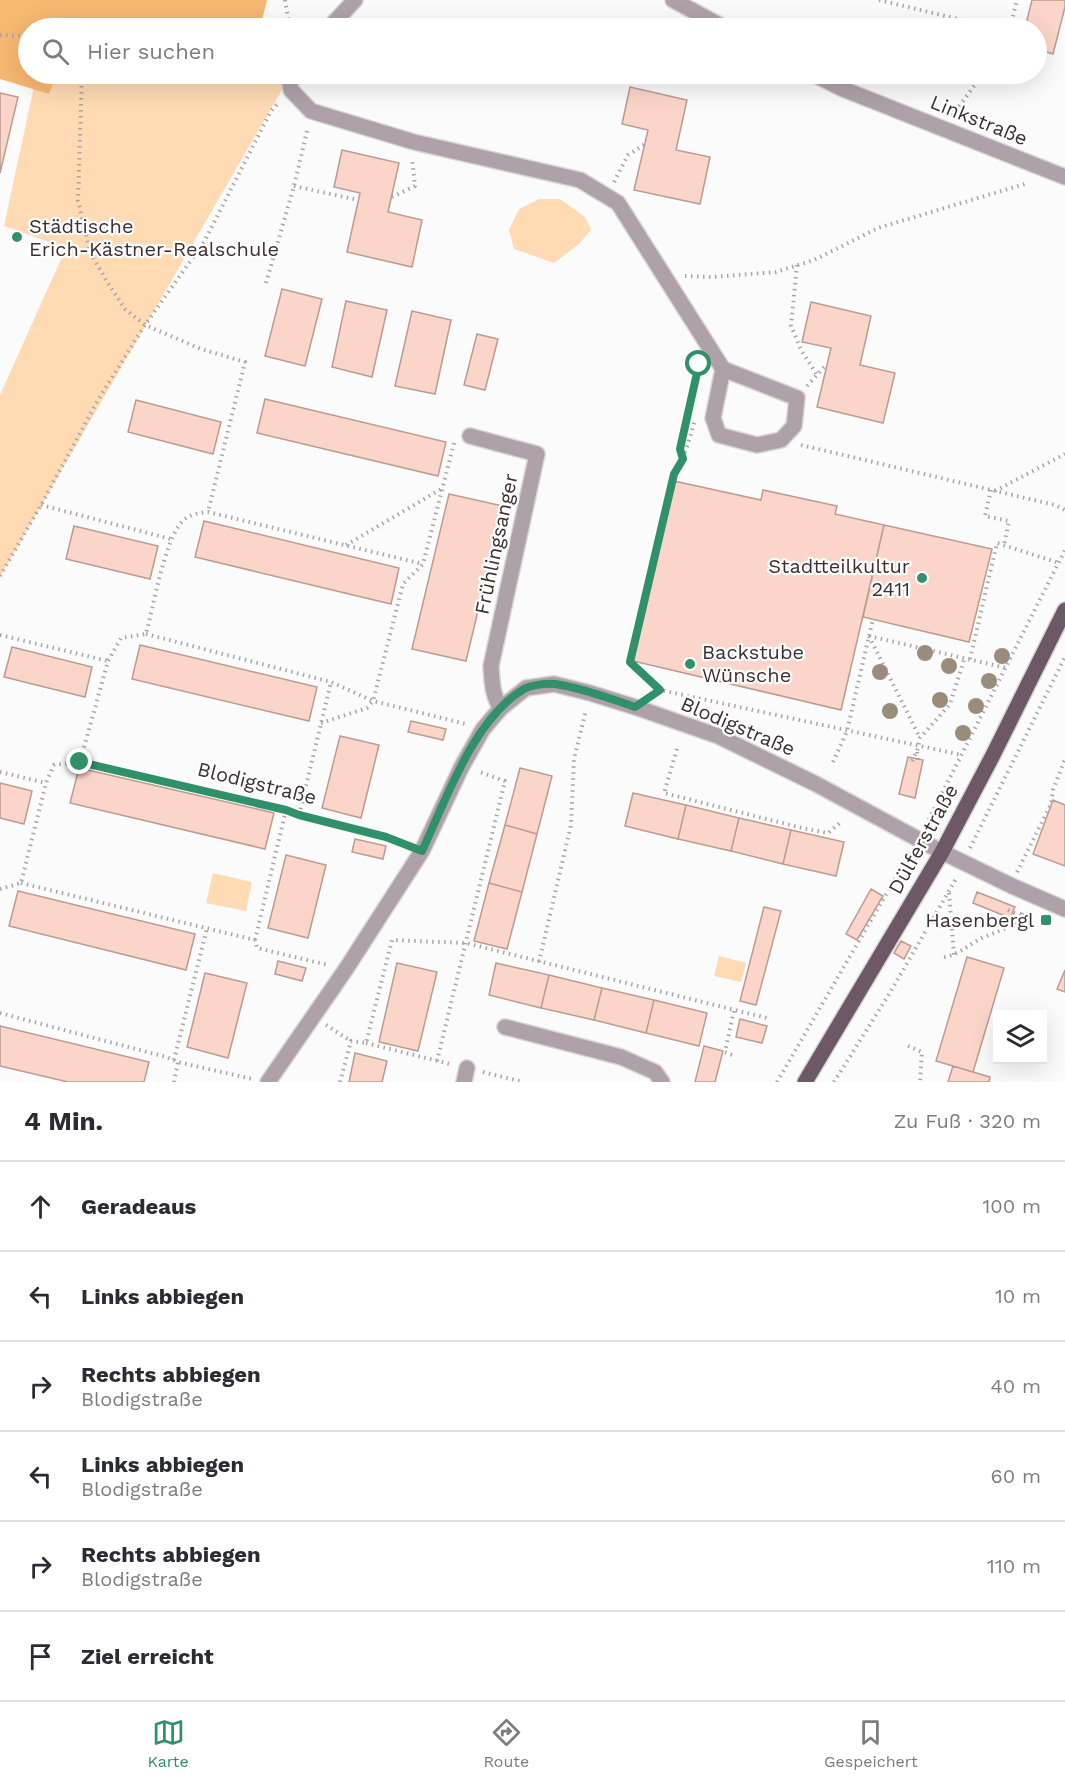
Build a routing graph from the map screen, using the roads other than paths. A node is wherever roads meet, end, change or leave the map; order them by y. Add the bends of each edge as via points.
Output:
1 (355, 0) edge
2 (673, 0) edge
3 (338, 18) edge
4 (706, 18) edge
5 (290, 84) edge
6 (833, 84) edge
7 (1065, 177) edge
8 (715, 367) junction
9 (463, 436) road end
10 (1065, 610) edge
11 (501, 708) junction
12 (942, 852) junction
13 (1065, 909) edge
14 (505, 1027) dead end
15 (263, 1081) edge
16 (662, 1082) edge
17 (805, 1082) edge

1 - 3 street
2 - 4 street
5 - 8 street via 312,111 414,142 580,180 618,203
6 - 7 street, Linkstraße
8 - 8 street via 713,418 719,435 757,445 781,440 794,426 796,397
9 - 11 street, Frühlingsanger via 537,454 491,666 492,685
10 - 12 main road, Dülferstraße
11 - 12 street, Blodigstraße via 526,688 554,684 635,707 718,736
11 - 15 street, Blodigstraße via 483,729 462,766 422,851 346,969
12 - 13 street, Blodigstraße
12 - 17 main road, Dülferstraße
14 - 16 street via 621,1056 655,1072

